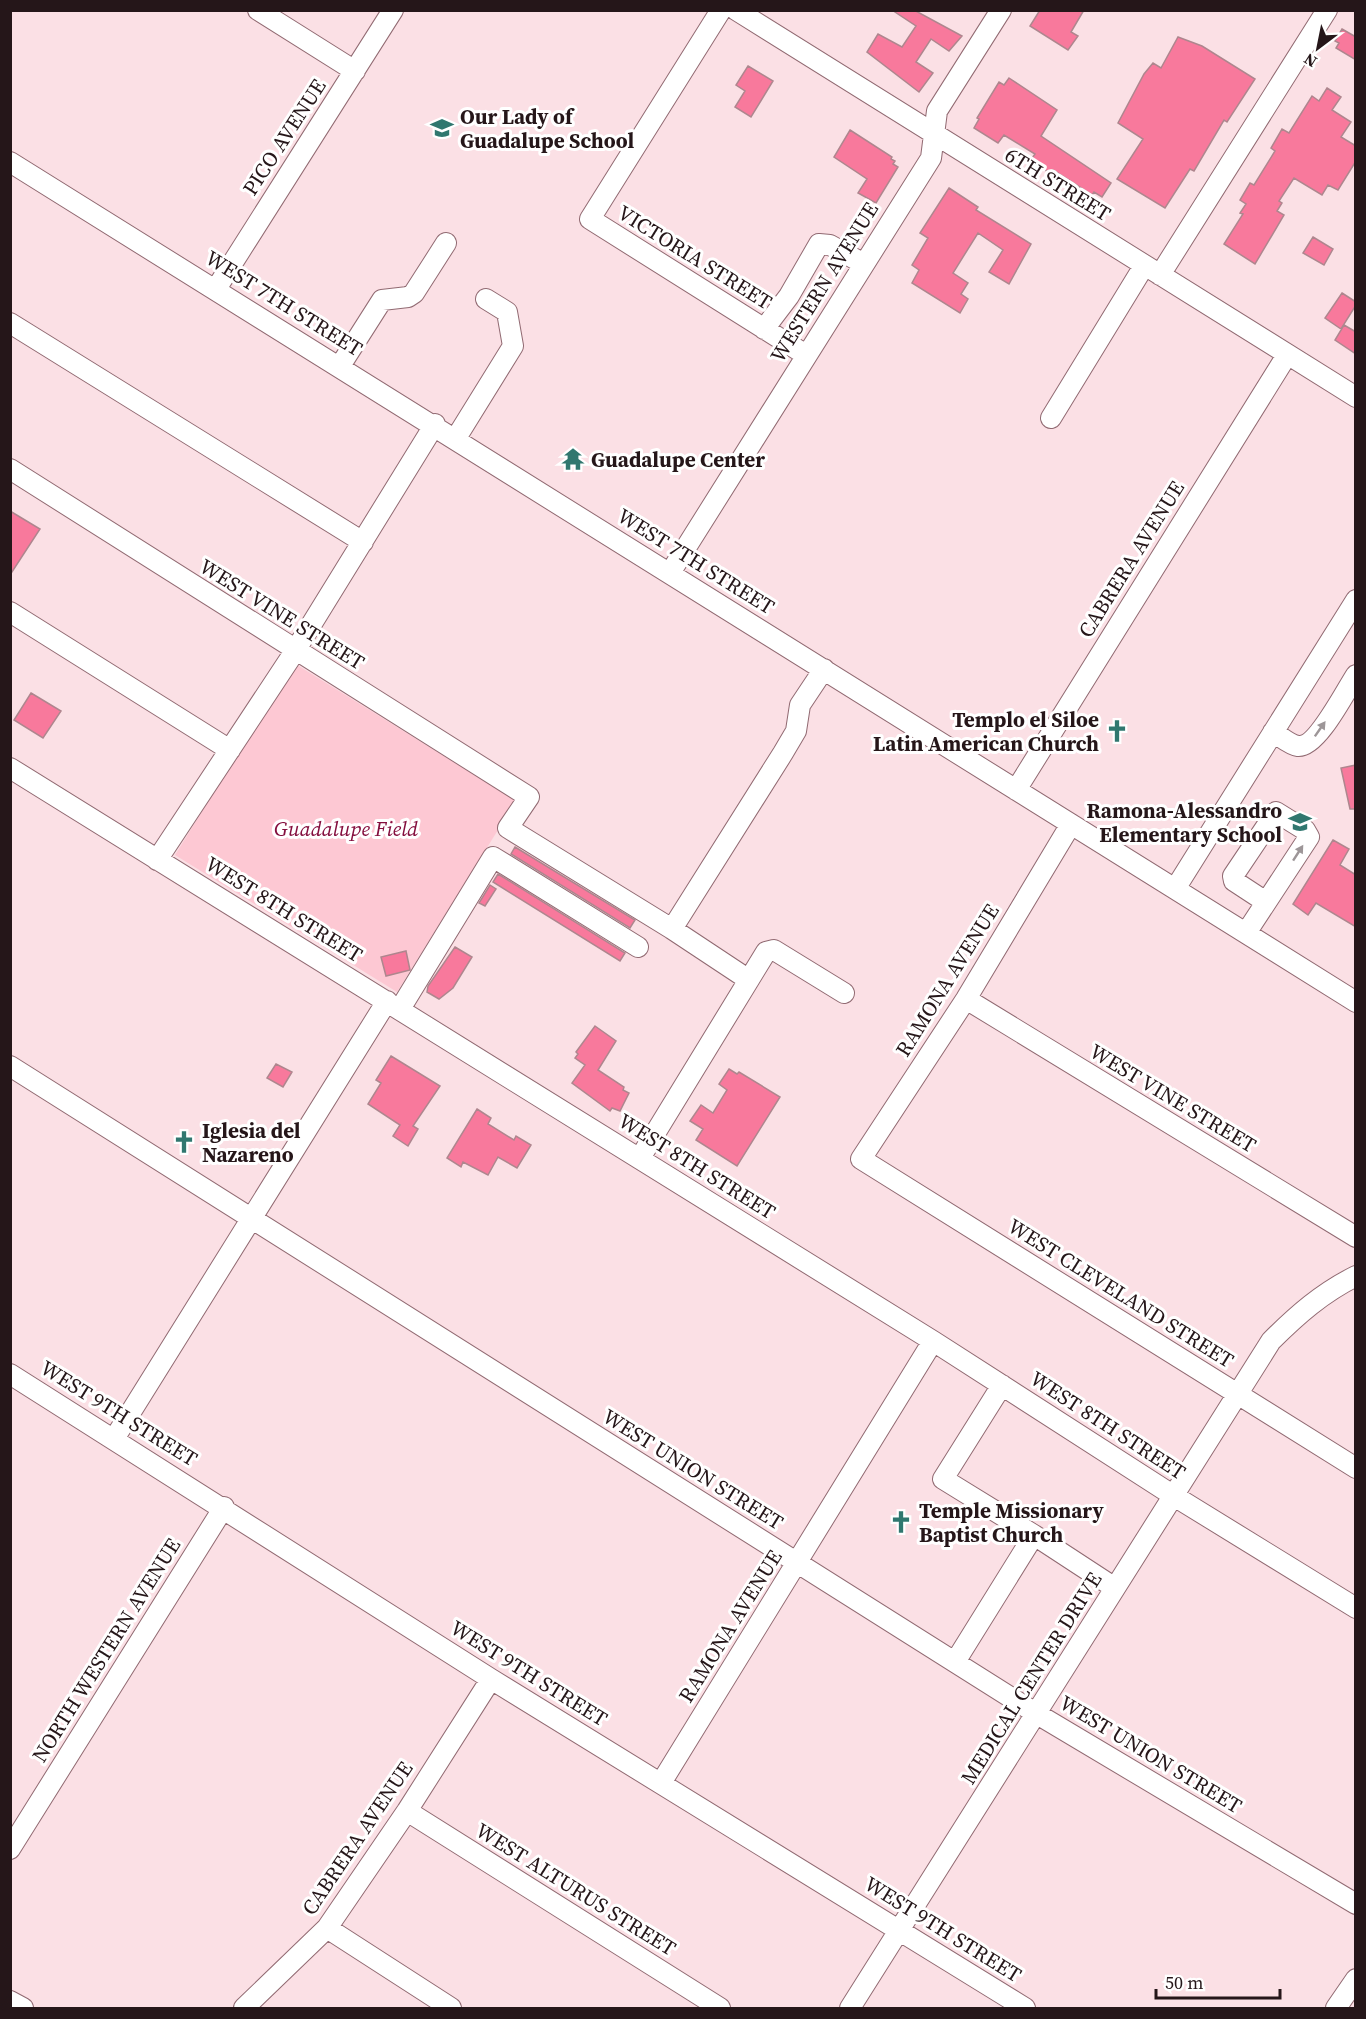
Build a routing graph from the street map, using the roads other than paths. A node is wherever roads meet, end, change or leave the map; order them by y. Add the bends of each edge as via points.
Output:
1 (258, 10) edge
2 (393, 10) edge
3 (721, 10) edge
4 (736, 10) edge
5 (1001, 10) edge
6 (1327, 10) edge
7 (355, 71) junction
8 (935, 134) junction
9 (10, 162) edge
10 (446, 243) dead end
11 (864, 264) junction
12 (1152, 271) junction
13 (216, 289) junction
14 (486, 299) dead end
15 (10, 323) edge
16 (764, 329) junction
17 (806, 355) junction
18 (1287, 355) junction
19 (340, 366) junction
20 (1356, 397) edge
21 (1050, 418) dead end
22 (435, 424) junction
23 (456, 438) junction
24 (10, 469) edge
25 (363, 542) junction
26 (670, 573) junction
27 (1355, 601) edge
28 (10, 612) edge
29 (295, 651) junction
30 (824, 669) junction
31 (1356, 675) edge
32 (1273, 732) junction
33 (230, 750) junction
34 (10, 768) edge
35 (1016, 790) junction
36 (1071, 824) junction
37 (157, 860) junction
38 (1175, 889) junction
39 (1266, 902) dead end
40 (672, 929) junction
41 (1246, 933) junction
42 (638, 947) dead end
43 (749, 980) junction
44 (844, 993) dead end
45 (966, 999) junction
46 (1356, 1002) edge
47 (394, 1005) junction
48 (10, 1066) edge
49 (640, 1158) junction
50 (861, 1159) joint
51 (254, 1218) junction
52 (1356, 1237) edge
53 (1356, 1276) edge
54 (933, 1341) junction
55 (10, 1374) edge
56 (1002, 1386) junction
57 (1239, 1394) junction
58 (114, 1439) junction
59 (1356, 1468) edge
60 (1174, 1496) junction
61 (224, 1508) junction
62 (1034, 1535) junction
63 (797, 1564) junction
64 (1115, 1588) junction
65 (1356, 1608) edge
66 (955, 1662) junction
67 (491, 1679) junction
68 (1037, 1714) junction
69 (661, 1783) junction
70 (407, 1811) junction
71 (10, 1849) edge
72 (1356, 1904) edge
73 (327, 1928) junction
74 (899, 1930) junction
75 (1356, 1979) edge
76 (10, 2001) edge
77 (22, 2008) edge
78 (244, 2008) edge
79 (451, 2008) edge
80 (720, 2008) edge
81 (849, 2008) edge
82 (1025, 2008) edge
83 (1336, 2008) edge

1 - 7 street
2 - 7 street, PICO AVENUE
3 - 16 street, VICTORIA STREET via 590,219
4 - 8 street, 6TH STREET
5 - 8 street, WESTERN AVENUE via 938,111
6 - 12 street
7 - 13 street, PICO AVENUE
8 - 11 street, WESTERN AVENUE via 931,158
8 - 12 street, 6TH STREET
9 - 13 street, WEST 7TH STREET
10 - 19 street via 414,293 382,300
11 - 16 street via 830,245 819,244 789,296
11 - 17 street, WESTERN AVENUE
12 - 18 street, 6TH STREET
12 - 21 street
13 - 19 street, WEST 7TH STREET
14 - 23 street via 507,312 513,346
15 - 25 street
16 - 17 street, VICTORIA STREET
17 - 26 street, WESTERN AVENUE
18 - 20 street, 6TH STREET
18 - 35 street, CABRERA AVENUE
19 - 22 street, WEST 7TH STREET
22 - 23 street, WEST 7TH STREET
22 - 25 street
23 - 26 street, WEST 7TH STREET
24 - 29 street, WEST VINE STREET
25 - 29 street
26 - 30 street, WEST 7TH STREET
27 - 32 street
28 - 33 street
29 - 33 street
29 - 40 street, WEST VINE STREET via 529,797 508,828
30 - 35 street, WEST 7TH STREET
30 - 40 street via 800,705 796,731
32 -> 31 street via 1296,746 1306,745 1317,736
32 - 38 street
33 - 37 street
34 - 37 street, WEST 8TH STREET
35 - 36 street, WEST 7TH STREET
36 - 38 street, WEST 7TH STREET
36 - 45 street, RAMONA AVENUE
37 - 47 street, WEST 8TH STREET
38 - 41 street, WEST 7TH STREET
39 - 41 street
40 - 43 street
41 - 46 street, WEST 7TH STREET
42 - 47 street via 493,857
43 - 44 street via 770,949
43 - 49 street
45 - 50 street, RAMONA AVENUE
45 - 52 street, WEST VINE STREET
47 - 49 street, WEST 8TH STREET
47 - 51 street
48 - 51 street, WEST UNION STREET
49 - 54 street, WEST 8TH STREET
50 - 57 street, WEST CLEVELAND STREET
51 - 58 street
51 - 63 street, WEST UNION STREET
53 - 57 street, MEDICAL CENTER DRIVE via 1302,1310 1271,1341
54 - 56 street, WEST 8TH STREET
54 - 63 street, RAMONA AVENUE
55 - 58 street, WEST 9TH STREET
56 - 60 street, WEST 8TH STREET
56 - 62 street via 943,1479
57 - 59 street, WEST CLEVELAND STREET
57 - 60 street, MEDICAL CENTER DRIVE
58 - 61 street, WEST 9TH STREET
60 - 64 street, MEDICAL CENTER DRIVE
60 - 65 street, WEST 8TH STREET
61 - 67 street, WEST 9TH STREET
61 - 71 street, NORTH WESTERN AVENUE
62 - 64 street
62 - 66 street
63 - 66 street, WEST UNION STREET
63 - 69 street, RAMONA AVENUE
64 - 68 street, MEDICAL CENTER DRIVE
66 - 68 street, WEST UNION STREET
67 - 69 street, WEST 9TH STREET
67 - 70 street, CABRERA AVENUE
68 - 72 street, WEST UNION STREET
68 - 74 street, MEDICAL CENTER DRIVE
69 - 74 street, WEST 9TH STREET
70 - 73 street, CABRERA AVENUE
70 - 80 street, WEST ALTURUS STREET
73 - 78 street, CABRERA AVENUE
73 - 79 street
74 - 81 street, MEDICAL CENTER DRIVE
74 - 82 street, WEST 9TH STREET
75 - 83 street
76 - 77 street

